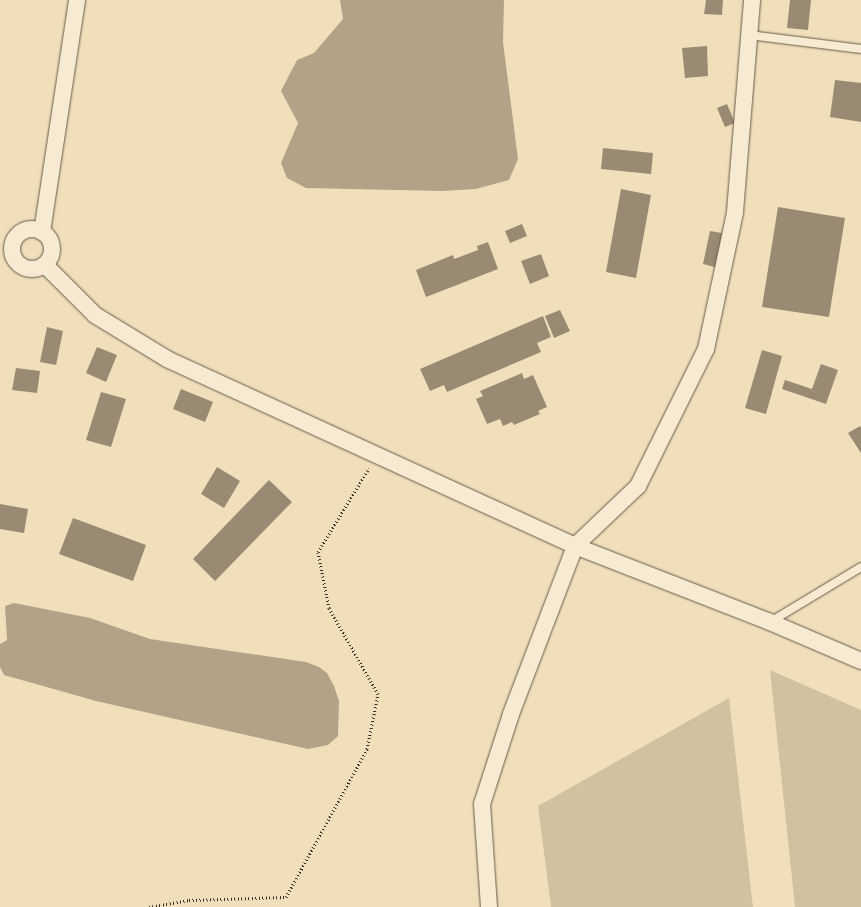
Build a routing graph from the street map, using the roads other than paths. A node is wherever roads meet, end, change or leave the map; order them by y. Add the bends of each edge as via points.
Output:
1 (78, 0) edge
2 (752, 0) edge
3 (749, 35) junction
4 (861, 49) edge
5 (42, 232) junction
6 (6, 244) edge
7 (45, 265) junction
8 (575, 546) junction
9 (861, 567) edge
10 (770, 622) junction
11 (861, 661) edge
12 (489, 907) edge

1 - 5 street
2 - 3 street
3 - 4 lane
3 - 8 street via 736,212 706,348 638,486
5 - 6 street via 35,229 20,233
5 - 7 street via 48,237 52,252
6 - 7 street via 22,267 30,269
7 - 8 street via 95,315 167,359
8 - 10 street
8 - 12 street via 511,714 482,804
9 - 10 lane
10 - 11 street

